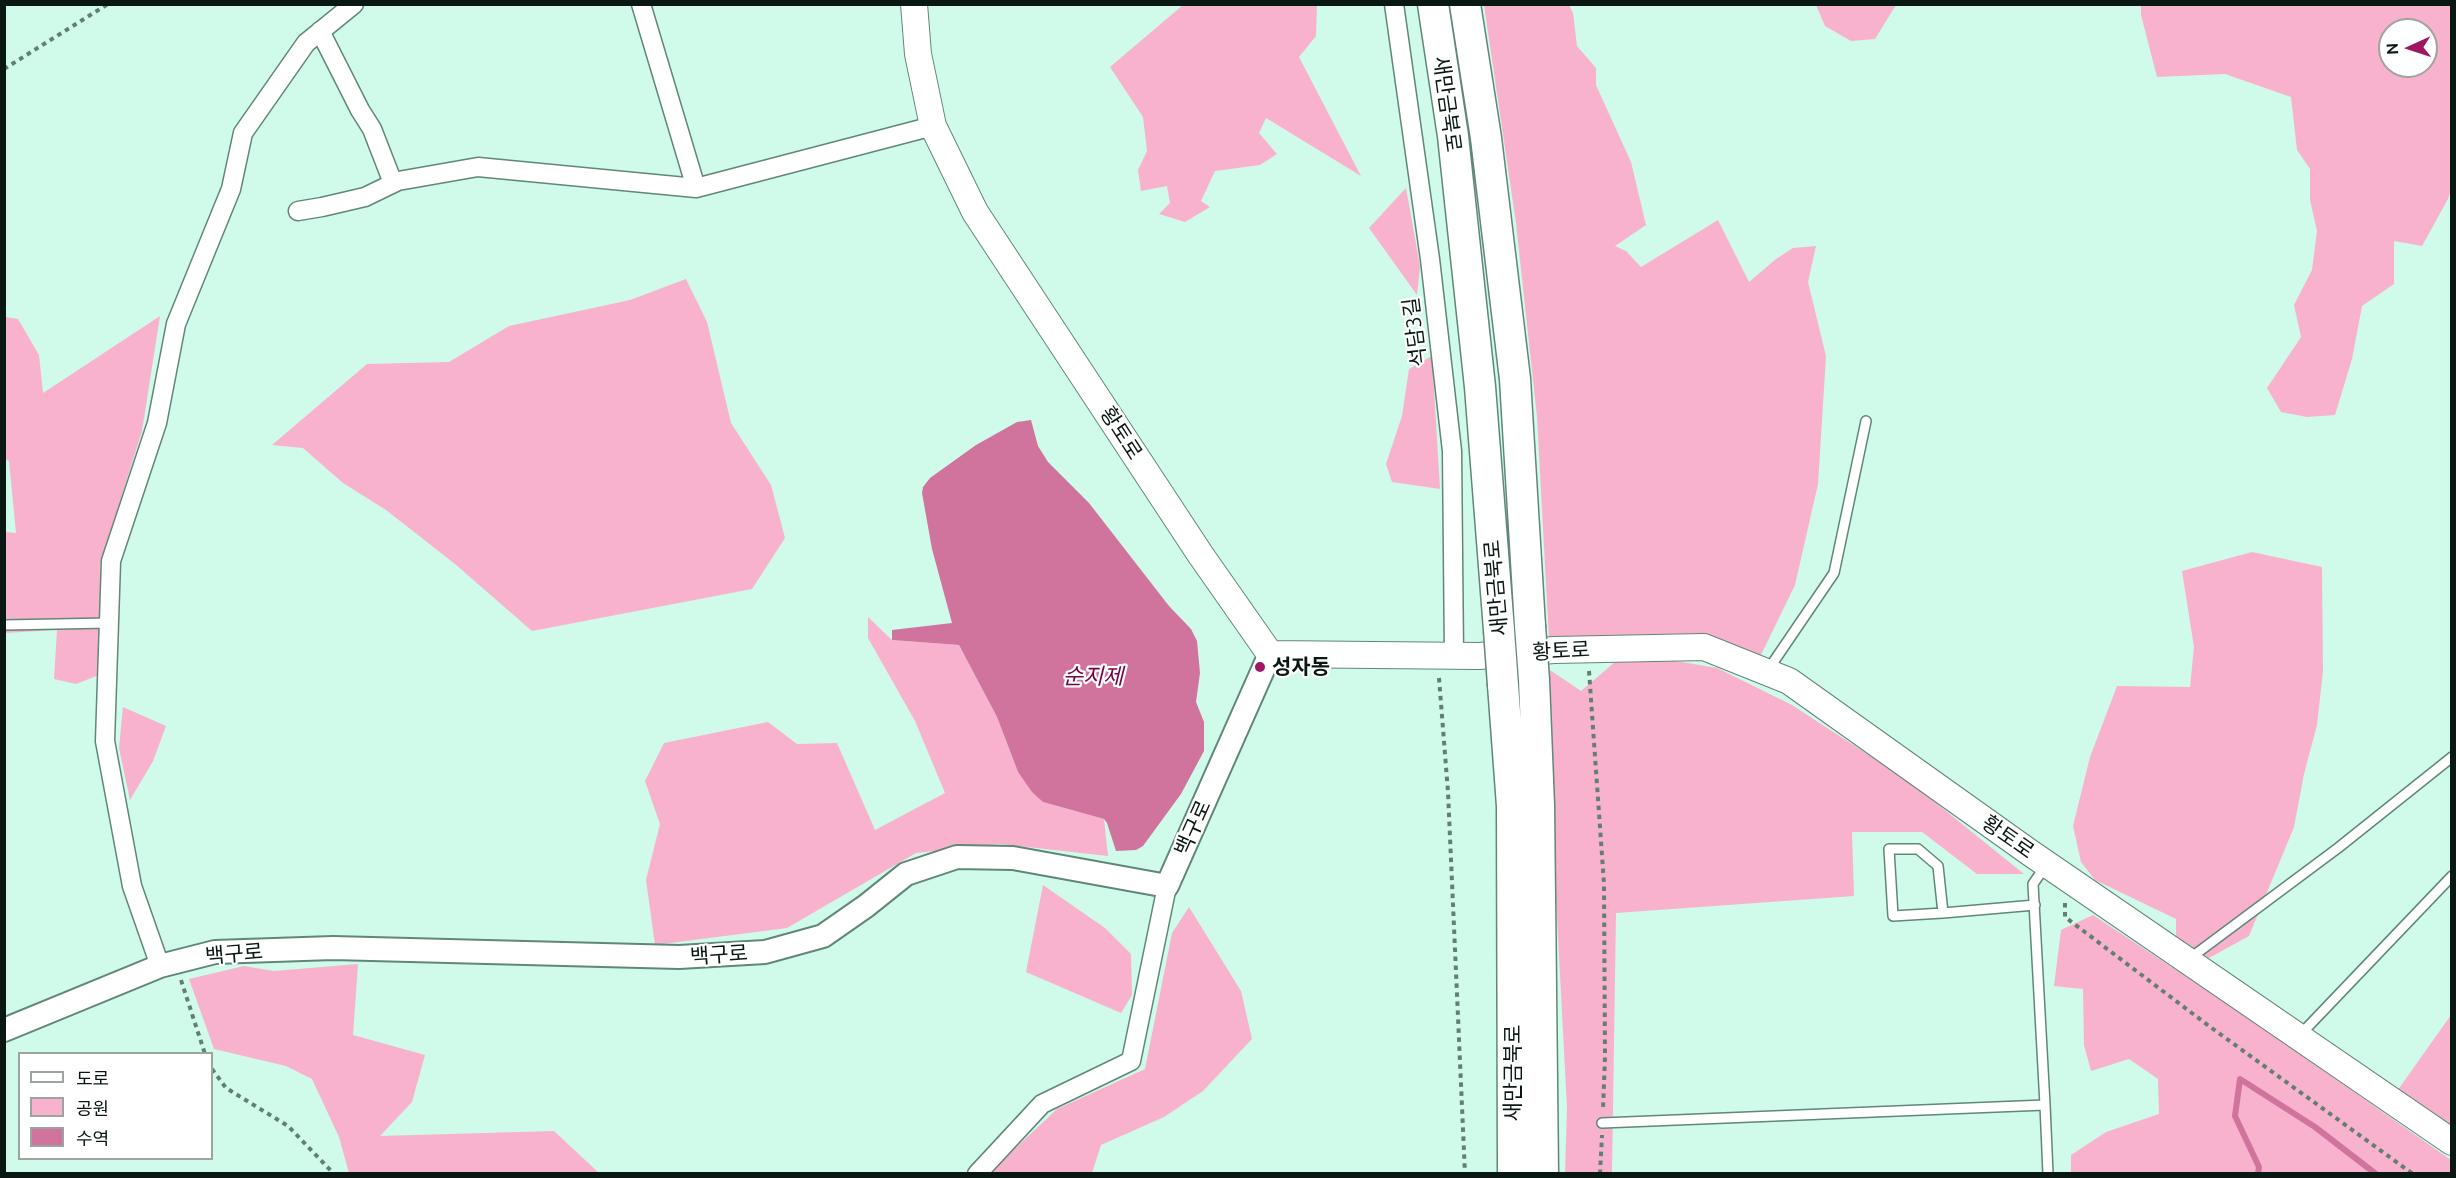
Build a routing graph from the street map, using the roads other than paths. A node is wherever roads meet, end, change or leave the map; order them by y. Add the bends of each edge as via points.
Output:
1 (354, 4) edge
2 (641, 4) edge
3 (914, 4) edge
4 (1394, 4) edge
5 (1433, 4) edge
6 (1465, 4) edge
7 (320, 31) junction
8 (933, 126) junction
9 (393, 183) junction
10 (696, 188) junction
11 (298, 211) dead end
12 (1866, 421) dead end
13 (109, 623) junction
14 (4, 625) edge
15 (1270, 654) junction
16 (1446, 656) junction
17 (1767, 672) junction
18 (2451, 757) edge
19 (2057, 871) junction
20 (2451, 876) edge
21 (1167, 886) junction
22 (2035, 905) junction
23 (1943, 913) junction
24 (2187, 961) junction
25 (167, 964) junction
26 (4, 1030) edge
27 (2298, 1037) junction
28 (2045, 1105) junction
29 (1602, 1124) road end
30 (2451, 1142) edge
31 (977, 1173) edge
32 (1513, 1173) edge
33 (1543, 1173) edge
34 (2048, 1173) edge

1 - 7 street
2 - 10 street
3 - 8 main road, 황토로 via 918,54
4 - 16 street, 석담3길 via 1452,451
5 - 32 highway, 새만금북로, bridge via 1453,136 1480,387 1512,806
6 - 33 highway, 새만금북로, bridge via 1515,379 1539,805
7 - 9 street via 372,129
7 - 13 street via 306,42 243,133 231,189 176,324 157,423 111,561
8 - 10 street
8 - 15 main road, 황토로 via 975,212
9 - 10 street via 478,167
9 - 11 street via 365,197
12 - 17 lane via 1834,573
13 - 14 lane
13 - 25 street via 105,741 132,886
15 - 16 main road, 황토로
15 - 21 street, 백구로
16 - 17 main road, 황토로 via 1704,646
17 - 19 main road, 황토로 via 1798,687
18 - 24 lane
19 - 22 lane via 2033,884
19 - 24 main road, 황토로
20 - 27 lane
21 - 25 street, 백구로 via 1014,858 957,857 906,874 823,936 765,952 679,957 333,948 214,952
21 - 31 street via 1131,1061 1042,1104
22 - 23 lane
22 - 28 lane
23 - 23 lane via 1893,916 1889,849 1918,849 1938,866
24 - 27 main road, 황토로
25 - 26 street, 백구로
27 - 30 main road, 황토로
28 - 29 lane
28 - 34 lane

